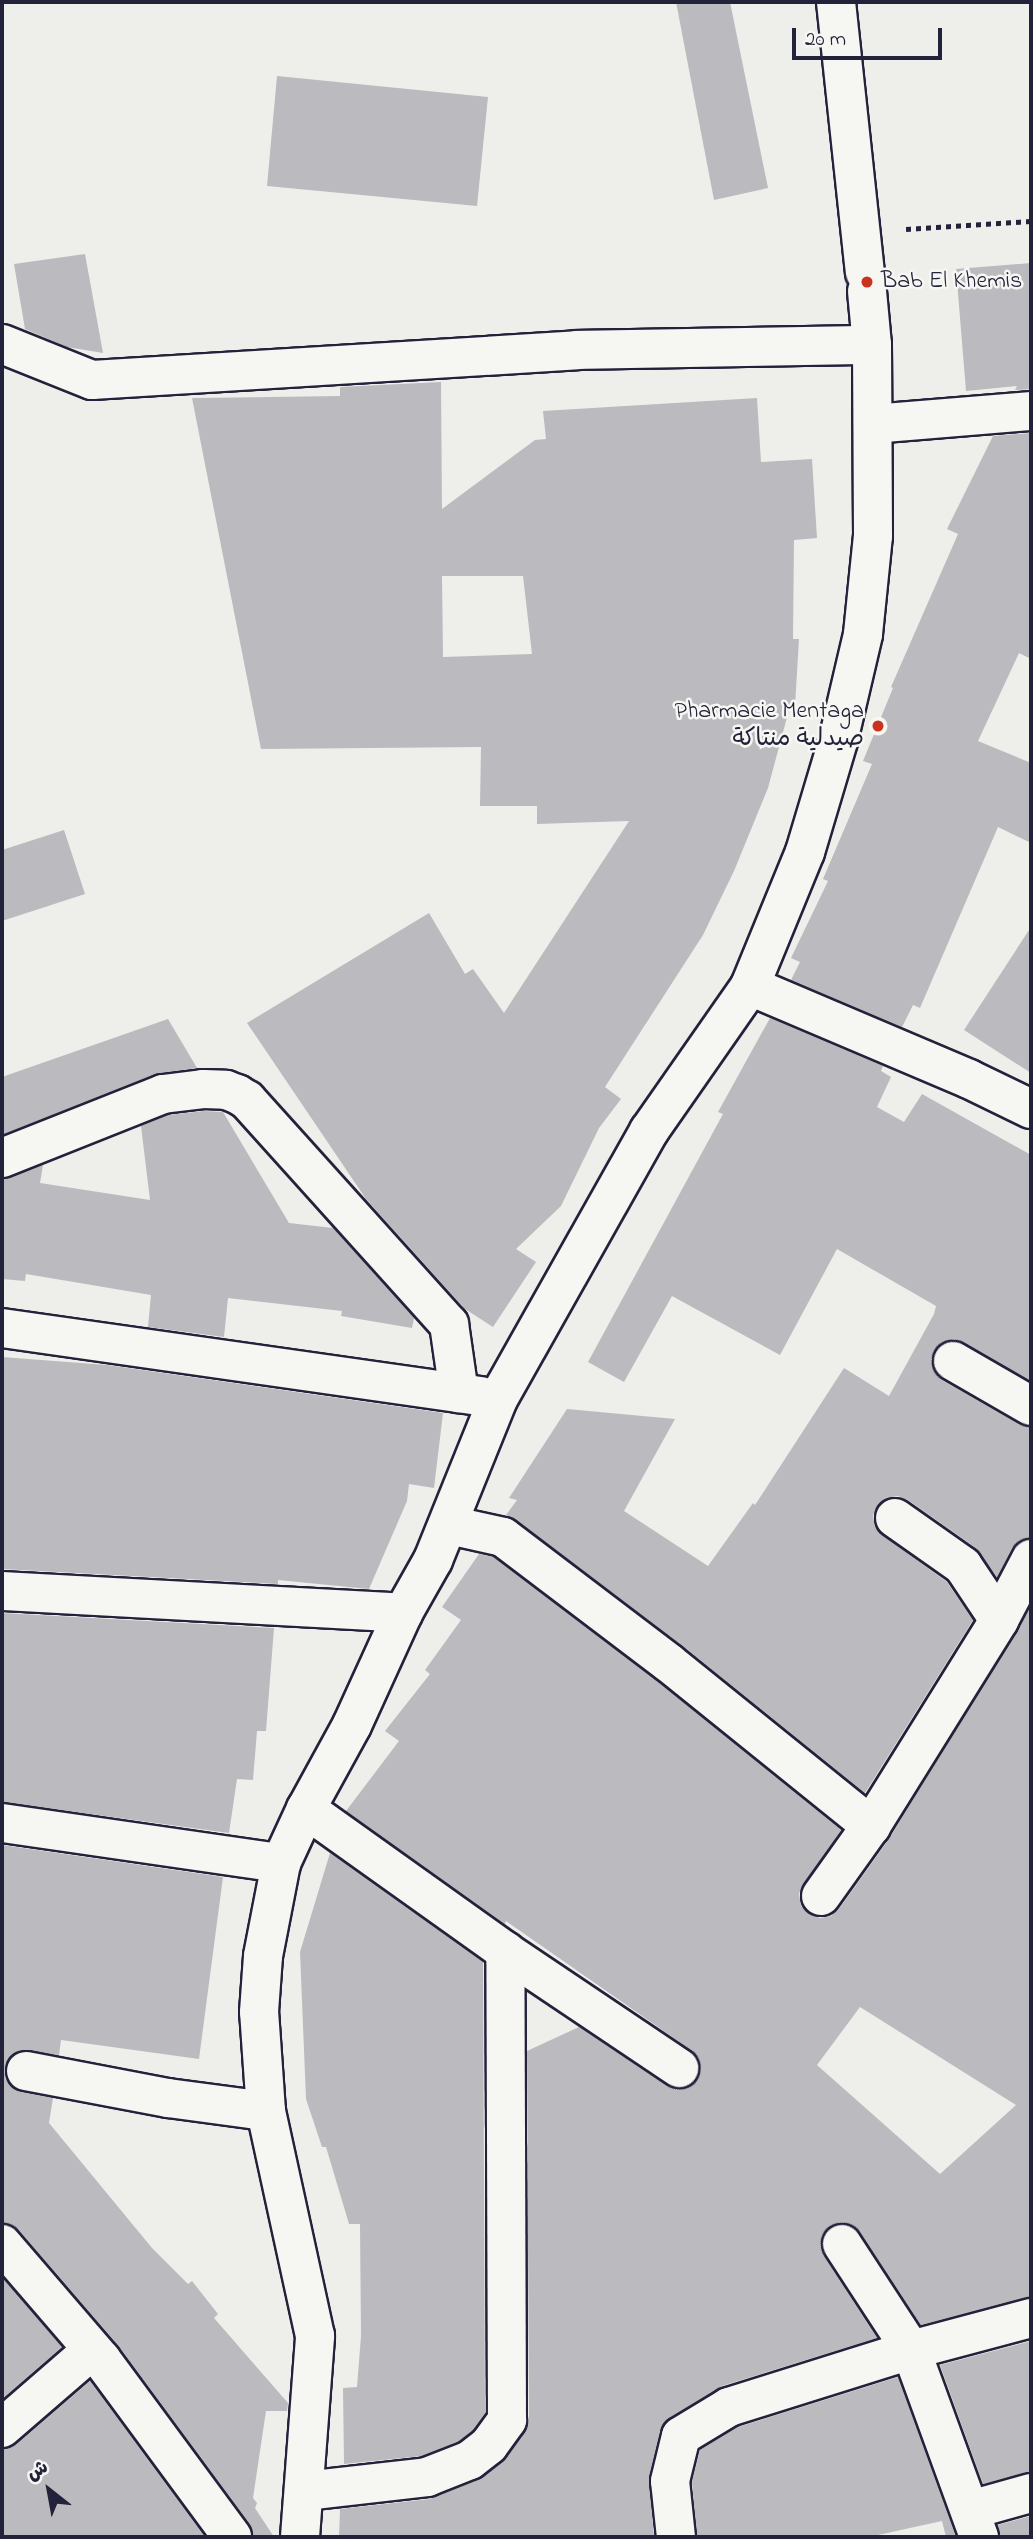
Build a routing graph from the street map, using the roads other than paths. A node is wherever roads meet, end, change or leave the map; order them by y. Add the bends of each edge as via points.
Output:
1 (836, 2) edge
2 (2, 344) edge
3 (872, 345) junction
4 (1031, 411) edge
5 (873, 424) junction
6 (750, 986) junction
7 (1031, 1109) edge
8 (2, 1158) edge
9 (2, 1328) edge
10 (953, 1361) dead end
11 (459, 1393) junction
12 (498, 1399) junction
13 (1031, 1406) edge
14 (895, 1518) dead end
15 (449, 1525) junction
16 (1031, 1559) edge
17 (2, 1591) edge
18 (402, 1613) junction
19 (999, 1620) junction
20 (306, 1809) junction
21 (2, 1823) edge
22 (871, 1826) junction
23 (281, 1863) junction
24 (821, 1896) dead end
25 (505, 1951) junction
26 (679, 2068) dead end
27 (26, 2071) dead end
28 (266, 2112) junction
29 (2, 2244) edge
30 (842, 2244) dead end
31 (1031, 2318) edge
32 (92, 2350) junction
33 (911, 2350) junction
34 (2, 2428) edge
35 (305, 2491) junction
36 (1031, 2493) edge
37 (974, 2524) edge
38 (232, 2537) edge
39 (300, 2537) edge
40 (676, 2537) edge

1 - 3 street
2 - 3 street via 92,380 577,350
3 - 5 street
4 - 5 street
5 - 6 street via 873,536 863,634 838,741 804,852
6 - 7 street
6 - 12 street via 649,1131
8 - 11 street via 163,1094 203,1089 237,1094 449,1324
9 - 11 street
10 - 13 street
11 - 12 street
12 - 15 street
14 - 19 street via 963,1566
15 - 18 street
15 - 22 street via 503,1537
16 - 19 street
17 - 18 street
18 - 20 street via 352,1725
19 - 22 street
20 - 23 street
20 - 25 street
21 - 23 street
22 - 24 street
23 - 28 street via 263,1956 259,2012
25 - 26 street
25 - 35 street via 507,2420 489,2445 470,2460 427,2477
27 - 28 street
28 - 35 street via 315,2336
29 - 32 street
30 - 33 street
31 - 33 street
32 - 34 street
32 - 38 street
33 - 37 street
33 - 40 street via 729,2407 681,2436 670,2481
35 - 39 street
36 - 37 street

